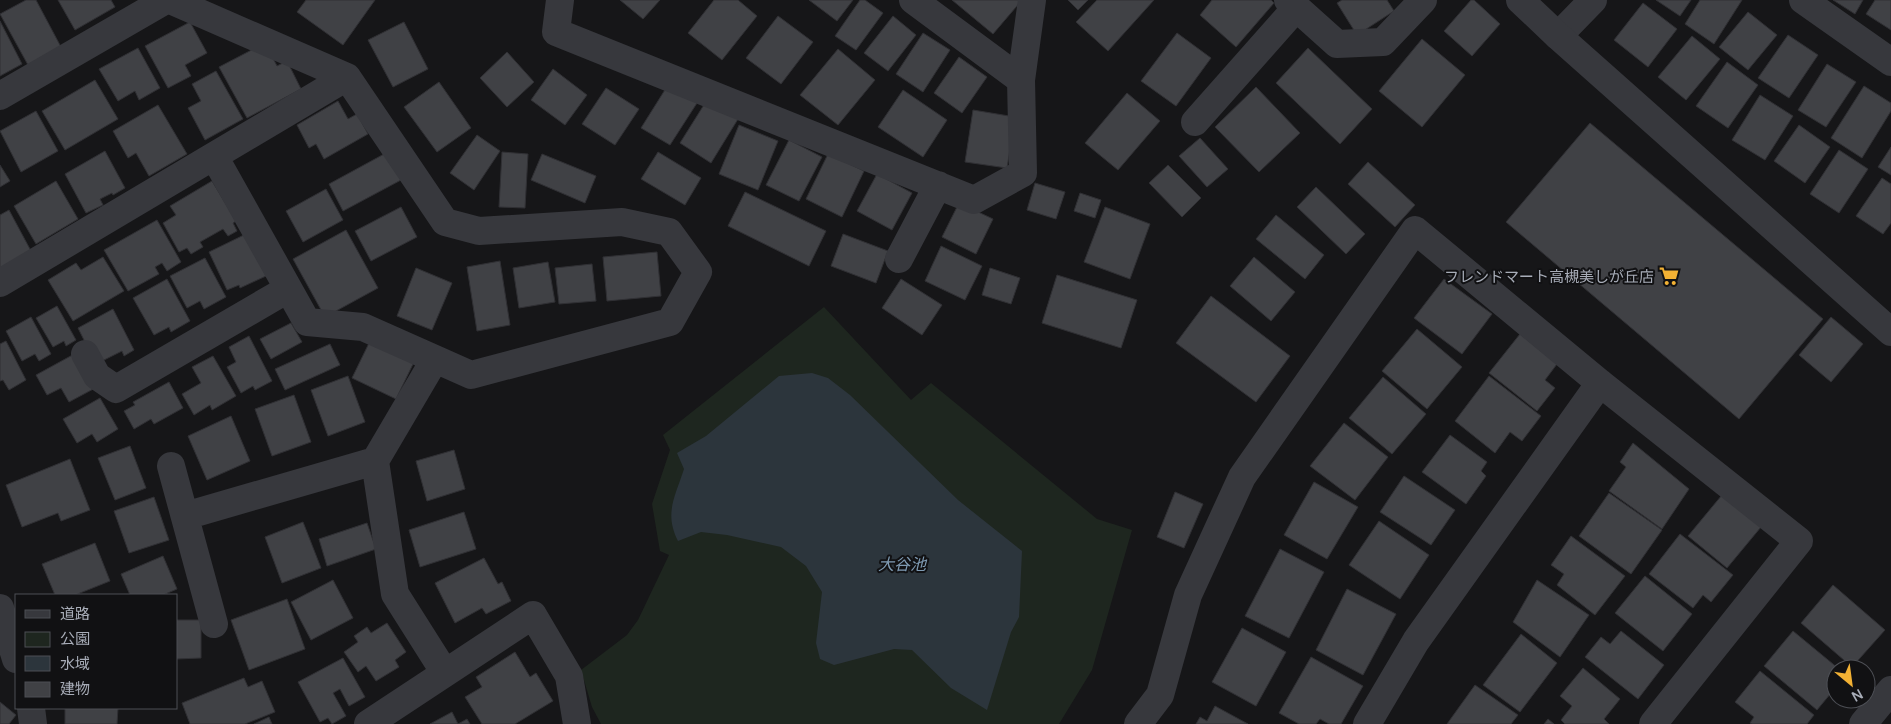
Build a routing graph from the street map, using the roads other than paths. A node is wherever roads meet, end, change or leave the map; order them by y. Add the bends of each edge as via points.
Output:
1 (166, 0) edge
2 (170, 0) edge
3 (560, 0) edge
4 (913, 0) edge
5 (1032, 0) edge
6 (1423, 0) edge
7 (1520, 0) edge
8 (1594, 0) edge
9 (1803, 0) edge
10 (1292, 4) edge
11 (1558, 36) junction
12 (1891, 62) edge
13 (347, 77) junction
14 (1021, 80) junction
15 (0, 96) edge
16 (1195, 122) dead end
17 (214, 156) junction
18 (938, 185) junction
19 (899, 259) dead end
20 (0, 283) edge
21 (288, 289) junction
22 (1891, 332) edge
23 (85, 354) dead end
24 (435, 359) junction
25 (1600, 383) junction
26 (375, 461) junction
27 (171, 466) dead end
28 (185, 516) junction
29 (0, 608) edge
30 (214, 624) dead end
31 (15, 657) edge
32 (446, 673) junction
33 (1891, 690) edge
34 (31, 709) edge
35 (32, 724) edge
36 (368, 724) edge
37 (577, 724) edge
38 (1138, 724) edge
39 (1367, 724) edge
40 (1654, 724) edge
41 (1863, 724) edge

1 - 15 street
2 - 13 street
3 - 18 street via 556,32
4 - 14 street
5 - 14 street
6 - 10 street via 1383,42 1337,44
7 - 11 street
8 - 11 street
9 - 12 street
10 - 16 street
11 - 22 street
13 - 17 street
13 - 24 street via 444,222 479,231 622,222 670,232 698,272 670,322 471,374
14 - 18 street via 1023,173 974,200
17 - 20 street
17 - 21 street
18 - 19 street
21 - 23 street via 116,390 97,376
21 - 24 street via 307,322 363,327
24 - 26 street
25 - 38 street via 1415,230 1242,477 1188,595 1160,695
25 - 39 street via 1416,641
25 - 40 street via 1800,541
26 - 28 street
26 - 32 street via 395,594
27 - 28 street
28 - 30 street
29 - 31 street
32 - 36 street
32 - 37 street via 533,615 569,676
33 - 41 street
34 - 35 street

